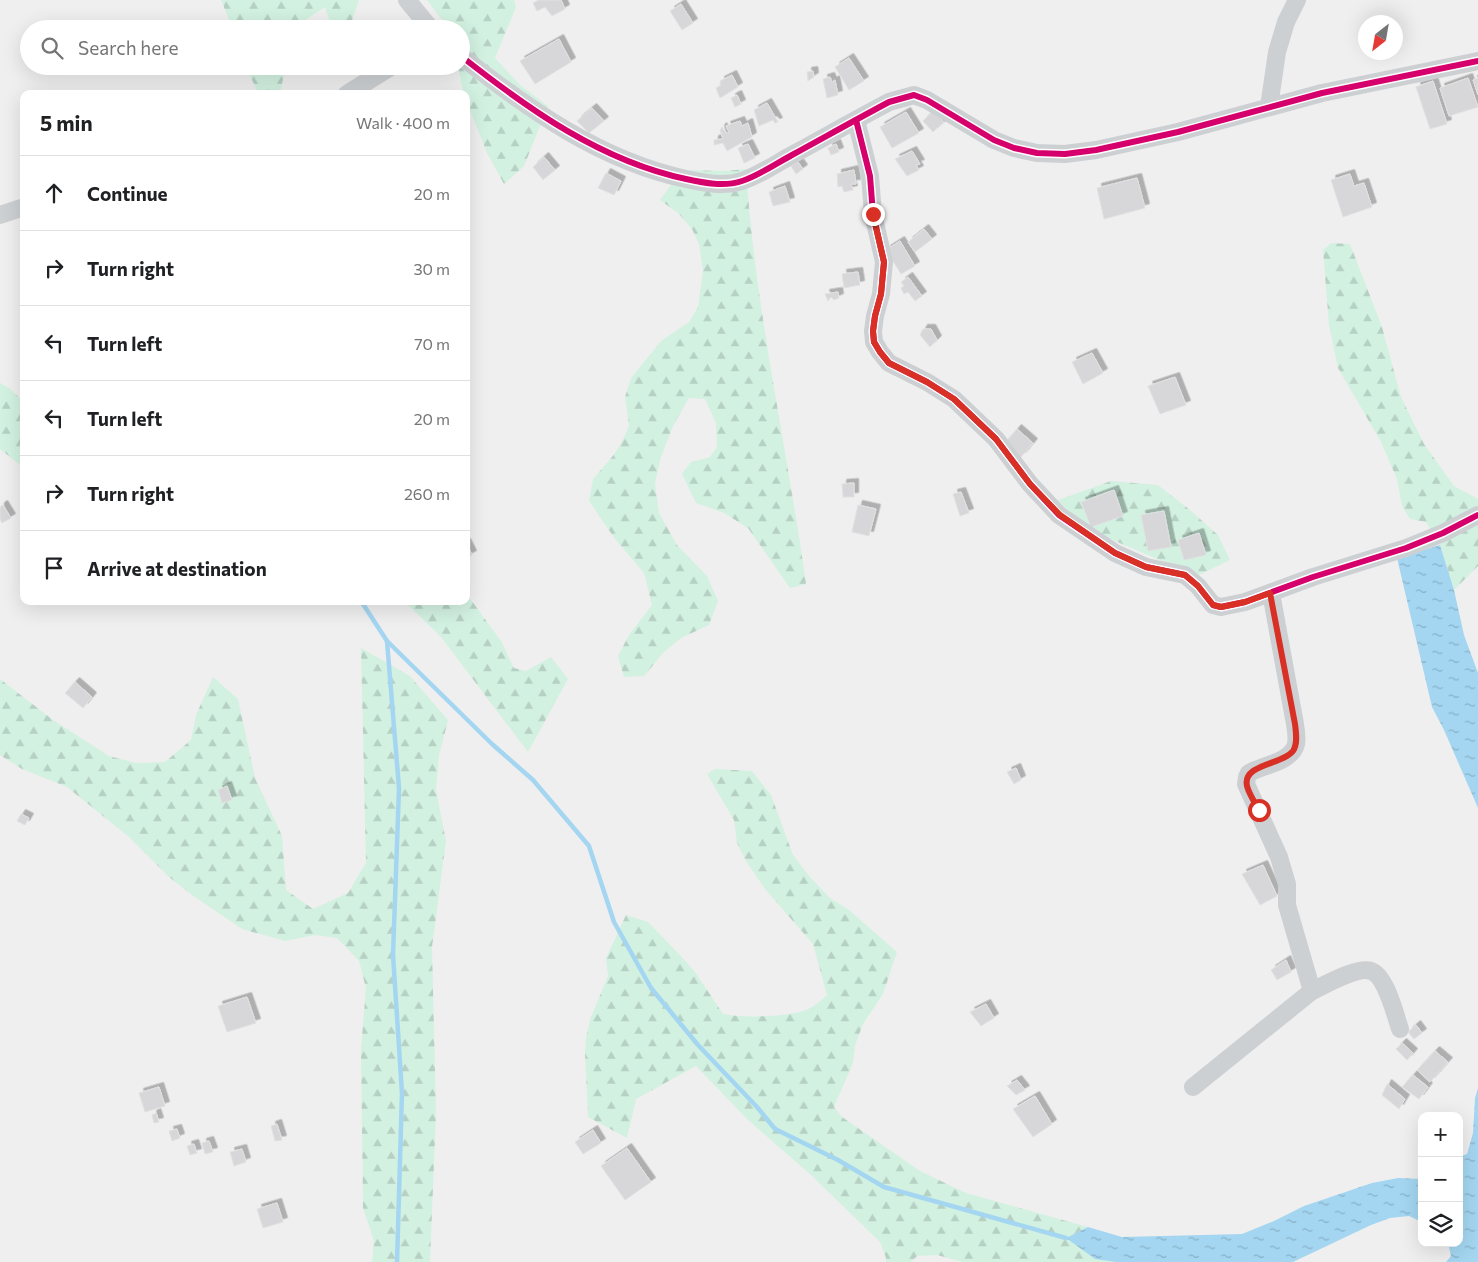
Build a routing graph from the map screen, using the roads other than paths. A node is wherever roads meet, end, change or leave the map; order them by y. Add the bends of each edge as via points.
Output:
1 (407, 0) edge
2 (1298, 0) edge
3 (424, 20) edge
4 (1478, 61) edge
5 (470, 63) edge
6 (378, 75) edge
7 (353, 90) edge
8 (1268, 107) junction
9 (856, 120) junction
10 (20, 208) edge
11 (0, 215) edge
12 (1478, 516) edge
13 (1270, 593) junction
14 (1312, 991) junction
15 (1400, 1029) dead end
16 (1193, 1087) dead end

1 - 3 street
2 - 8 street via 1286,22 1277,52
4 - 8 street
5 - 9 street via 586,142 663,174 710,185 742,181
6 - 7 street
8 - 9 street via 1178,132 1064,154 1014,148 914,95 889,102
9 - 13 street via 870,176 873,214 884,262 874,342 889,363 954,399 996,439 1030,484 1060,515 1115,553 1146,567 1185,575 1213,605 1221,607 1245,602
10 - 11 street
12 - 13 street via 1406,548
13 - 14 street via 1296,742 1294,750 1284,758 1249,773 1246,784 1279,857 1287,884 1287,905
14 - 15 street via 1352,973 1371,971 1386,988
14 - 16 street

